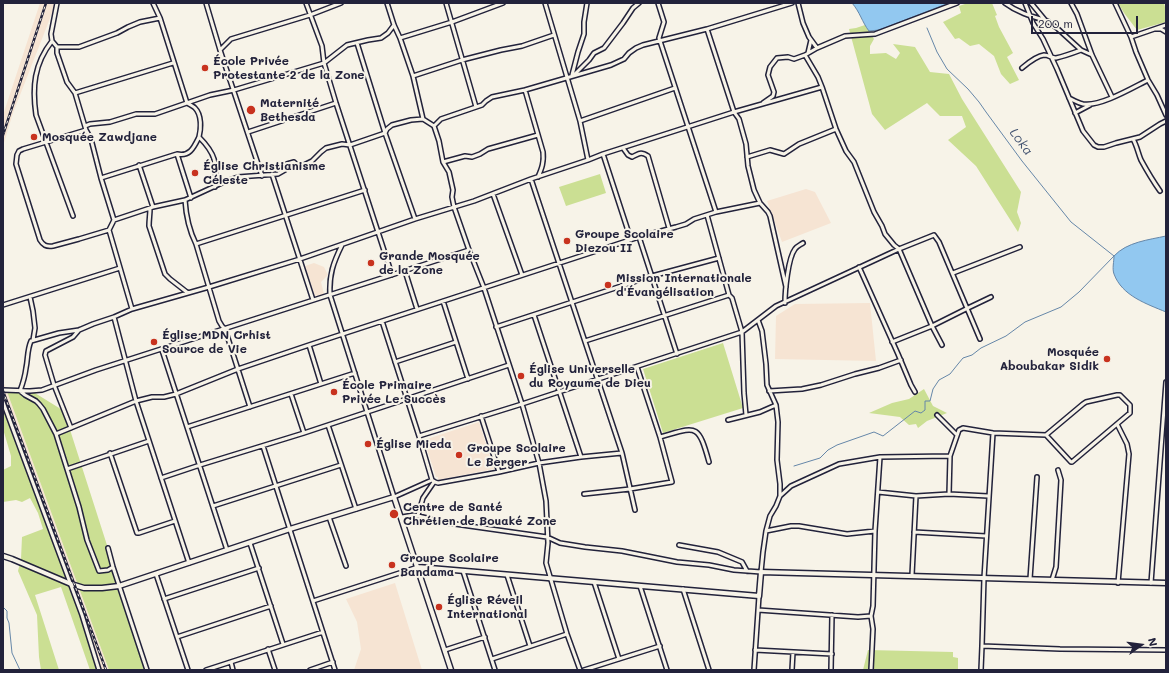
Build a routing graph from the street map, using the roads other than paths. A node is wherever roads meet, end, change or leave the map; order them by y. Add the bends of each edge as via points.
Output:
1 (57, 3) edge
2 (153, 3) edge
3 (206, 3) edge
4 (306, 3) edge
5 (341, 3) edge
6 (387, 3) edge
7 (446, 3) edge
8 (503, 3) edge
9 (545, 3) edge
10 (587, 3) edge
11 (638, 3) edge
12 (658, 3) edge
13 (792, 3) edge
14 (798, 3) edge
15 (957, 3) edge
16 (1005, 3) edge
17 (1026, 3) edge
18 (1031, 3) edge
19 (1071, 3) edge
20 (1115, 3) edge
21 (310, 15) junction
22 (1030, 16) junction
23 (160, 18) junction
24 (1045, 20) junction
25 (452, 22) junction
26 (394, 25) junction
27 (1166, 25) edge
28 (707, 29) junction
29 (1152, 29) junction
30 (1166, 32) edge
31 (554, 35) junction
32 (1131, 37) junction
33 (400, 38) junction
34 (52, 40) junction
35 (810, 40) junction
36 (660, 41) junction
37 (357, 43) junction
38 (57, 47) junction
39 (817, 48) junction
40 (220, 50) junction
41 (1081, 50) junction
42 (806, 54) junction
43 (1092, 55) junction
44 (1052, 58) junction
45 (462, 60) junction
46 (173, 63) junction
47 (324, 63) junction
48 (1022, 68) dead end
49 (413, 76) junction
50 (572, 77) junction
51 (567, 79) junction
52 (1148, 80) junction
53 (822, 87) junction
54 (675, 88) junction
55 (234, 90) junction
56 (525, 90) junction
57 (75, 93) junction
58 (1112, 97) junction
59 (1069, 98) junction
60 (187, 103) junction
61 (336, 103) junction
62 (1093, 103) junction
63 (759, 105) junction
64 (476, 107) junction
65 (734, 112) junction
66 (1075, 113) junction
67 (1166, 115) edge
68 (423, 119) junction
69 (580, 121) junction
70 (1166, 121) edge
71 (85, 126) junction
72 (434, 126) junction
73 (688, 127) junction
74 (836, 129) junction
75 (86, 130) junction
76 (248, 132) junction
77 (385, 133) junction
78 (538, 136) junction
79 (199, 137) junction
80 (1133, 139) junction
81 (46, 142) junction
82 (350, 145) junction
83 (622, 148) junction
84 (177, 154) junction
85 (603, 154) junction
86 (747, 157) junction
87 (588, 160) junction
88 (443, 162) junction
89 (139, 165) junction
90 (272, 174) junction
91 (262, 176) junction
92 (538, 177) junction
93 (101, 178) junction
94 (531, 178) junction
95 (215, 187) junction
96 (364, 190) junction
97 (1160, 191) dead end
98 (493, 194) junction
99 (191, 198) junction
100 (185, 200) junction
101 (760, 203) junction
102 (454, 207) junction
103 (151, 208) junction
104 (716, 212) junction
105 (707, 215) junction
106 (73, 216) dead end
107 (286, 216) junction
108 (415, 219) junction
109 (114, 220) junction
110 (669, 228) junction
111 (108, 230) junction
112 (378, 233) junction
113 (639, 237) junction
114 (632, 240) junction
115 (803, 243) dead end
116 (196, 244) junction
117 (342, 245) junction
118 (1020, 246) dead end
119 (469, 250) junction
120 (899, 250) junction
121 (719, 258) junction
122 (300, 259) junction
123 (560, 263) junction
124 (860, 267) junction
125 (120, 268) junction
126 (404, 271) junction
127 (953, 273) junction
128 (392, 275) junction
129 (522, 275) junction
130 (652, 276) junction
131 (209, 287) junction
132 (484, 288) junction
133 (786, 288) junction
134 (188, 294) junction
135 (330, 295) junction
136 (729, 296) junction
137 (30, 297) junction
138 (992, 297) dead end
139 (313, 300) junction
140 (443, 301) junction
141 (573, 302) junction
142 (785, 303) junction
143 (3, 305) edge
144 (968, 308) junction
145 (132, 309) junction
146 (417, 309) junction
147 (534, 315) junction
148 (664, 315) junction
149 (114, 317) junction
150 (758, 320) junction
151 (382, 321) junction
152 (932, 326) junction
153 (496, 327) junction
154 (225, 329) junction
155 (79, 330) junction
156 (742, 332) junction
157 (342, 334) junction
158 (980, 338) dead end
159 (34, 340) junction
160 (585, 341) junction
161 (456, 342) junction
162 (892, 342) junction
163 (309, 345) junction
164 (942, 345) dead end
165 (162, 350) junction
166 (677, 354) junction
167 (901, 360) junction
168 (126, 361) junction
169 (395, 362) junction
170 (509, 365) junction
171 (637, 367) junction
172 (238, 369) junction
173 (355, 373) junction
174 (468, 379) junction
175 (598, 380) junction
176 (1166, 382) edge
177 (322, 384) junction
178 (54, 386) junction
179 (3, 390) edge
180 (20, 391) junction
181 (769, 391) junction
182 (560, 392) junction
183 (915, 392) dead end
184 (176, 394) junction
185 (291, 394) junction
186 (407, 399) junction
187 (136, 401) junction
188 (3, 402) edge
189 (522, 404) junction
190 (776, 405) junction
191 (250, 407) junction
192 (368, 412) junction
193 (746, 415) junction
194 (938, 415) dead end
195 (481, 416) junction
196 (728, 420) dead end
197 (1117, 424) junction
198 (328, 425) junction
199 (187, 427) junction
200 (71, 428) junction
201 (304, 433) junction
202 (993, 433) junction
203 (56, 434) junction
204 (956, 435) junction
205 (1046, 435) junction
206 (419, 436) junction
207 (660, 437) junction
208 (148, 441) junction
209 (263, 446) junction
210 (110, 453) junction
211 (622, 453) junction
212 (950, 456) junction
213 (580, 457) junction
214 (880, 457) junction
215 (709, 462) dead end
216 (539, 464) junction
217 (200, 465) junction
218 (341, 465) junction
219 (67, 469) junction
220 (1058, 470) dead end
221 (499, 472) junction
222 (1037, 477) dead end
223 (161, 478) junction
224 (433, 481) junction
225 (276, 486) junction
226 (630, 489) junction
227 (878, 492) junction
228 (584, 494) dead end
229 (949, 494) junction
230 (780, 496) junction
231 (916, 496) junction
232 (988, 496) junction
233 (394, 497) junction
234 (213, 506) junction
235 (356, 509) junction
236 (635, 510) dead end
237 (418, 515) junction
238 (329, 517) junction
239 (402, 517) junction
240 (175, 521) junction
241 (290, 529) junction
242 (766, 531) junction
243 (875, 531) junction
244 (914, 532) junction
245 (986, 536) junction
246 (547, 537) junction
247 (250, 543) junction
248 (679, 545) dead end
249 (108, 548) dead end
250 (227, 550) junction
251 (3, 556) edge
252 (188, 563) junction
253 (346, 566) dead end
254 (418, 567) junction
255 (113, 568) junction
256 (259, 568) junction
257 (463, 571) junction
258 (747, 571) junction
259 (761, 572) junction
260 (156, 574) junction
261 (507, 574) junction
262 (873, 574) junction
263 (912, 575) junction
264 (551, 578) junction
265 (984, 578) junction
266 (1030, 579) junction
267 (1052, 580) junction
268 (594, 582) junction
269 (1118, 583) junction
270 (1151, 583) junction
271 (1166, 583) edge
272 (71, 584) junction
273 (119, 586) junction
274 (640, 586) junction
275 (683, 590) junction
276 (759, 596) junction
277 (164, 599) junction
278 (313, 601) junction
279 (271, 606) junction
280 (758, 610) junction
281 (832, 615) junction
282 (872, 616) junction
283 (323, 632) junction
284 (568, 634) junction
285 (177, 637) junction
286 (485, 637) junction
287 (284, 644) junction
288 (530, 646) junction
289 (660, 646) junction
290 (982, 646) junction
291 (268, 649) junction
292 (445, 650) junction
293 (755, 650) junction
294 (1166, 650) edge
295 (793, 652) junction
296 (832, 654) junction
297 (492, 659) junction
298 (619, 659) junction
299 (231, 662) junction
300 (333, 662) junction
301 (99, 670) edge
302 (148, 670) edge
303 (188, 670) edge
304 (206, 670) edge
305 (234, 670) edge
306 (275, 670) edge
307 (310, 670) edge
308 (335, 670) edge
309 (450, 670) edge
310 (495, 670) edge
311 (580, 670) edge
312 (584, 670) edge
313 (668, 670) edge
314 (709, 670) edge
315 (754, 670) edge
316 (792, 670) edge
317 (832, 670) edge
318 (871, 670) edge
319 (981, 670) edge

1 - 34 street
2 - 23 street
3 - 40 street
4 - 21 street
5 - 21 street
6 - 26 street
7 - 25 street
8 - 25 street
9 - 31 street
10 - 50 street via 584,34
11 - 50 street via 604,48 594,53
12 - 36 street via 664,22
13 - 28 street
14 - 35 street
15 - 39 street via 875,34 845,36
16 - 22 street
17 - 22 street
18 - 24 street
19 - 43 street
20 - 32 street
21 - 40 street via 231,39
21 - 47 street via 322,46
22 - 24 street
22 - 44 street
23 - 38 street via 140,22 79,47
23 - 46 street
24 - 41 street
25 - 33 street
25 - 45 street
26 - 33 street
26 - 37 street via 381,38
27 - 29 street
28 - 36 street
28 - 65 street
29 - 30 street
29 - 32 street
31 - 45 street via 522,46
31 - 51 street
32 - 52 street
33 - 49 street
34 - 38 street
34 - 81 street via 44,51 36,71 34,91 36,115
35 - 39 street
35 - 42 street
36 - 50 street via 636,48 624,59 611,65
36 - 54 street
37 - 47 street via 342,48
37 - 77 street
38 - 57 street via 67,82
39 - 42 street
40 - 55 street
41 - 43 street
41 - 44 street
42 - 53 street
42 - 63 street via 794,59 777,58 774,61 768,75 773,96
43 - 58 street
44 - 48 street via 1046,55 1038,57
44 - 59 street
45 - 49 street
45 - 64 street
46 - 57 street
46 - 60 street
47 - 55 street
47 - 61 street
49 - 68 street
50 - 51 street
51 - 56 street
51 - 69 street
52 - 58 street
52 - 67 street
53 - 63 street
53 - 74 street
54 - 69 street
54 - 73 street
55 - 60 street
55 - 76 street
56 - 64 street via 492,97
56 - 78 street
57 - 71 street
58 - 62 street
59 - 62 street via 1081,104
59 - 66 street
60 - 71 street via 155,114 136,114
60 - 79 street via 196,108 201,129
61 - 76 street
61 - 82 street
62 - 66 street
63 - 65 street
64 - 72 street via 441,119
65 - 73 street
65 - 86 street via 742,127
66 - 80 street via 1083,131 1098,147
68 - 72 street
68 - 77 street via 392,125
69 - 87 street
70 - 80 street
71 - 75 street
72 - 88 street
73 - 83 street
73 - 104 street
74 - 86 street via 799,144 784,154 770,150
74 - 120 street via 854,162 885,234
75 - 81 street
75 - 93 street via 91,139
76 - 91 street
77 - 82 street
77 - 108 street
78 - 88 street via 488,149 472,157 465,156
78 - 92 street via 544,160
79 - 84 street via 188,154
79 - 95 street via 213,155 216,170
80 - 97 street via 1149,175
81 - 106 street
81 - 111 street via 19,151 16,158 17,171 42,243 49,247
82 - 90 street via 326,148 304,165 297,165 294,162 287,164 278,174
82 - 96 street
83 - 85 street
83 - 110 street via 628,156 648,156
84 - 89 street
84 - 99 street
85 - 87 street
85 - 114 street
86 - 101 street via 754,190
87 - 92 street
88 - 102 street via 449,172
89 - 93 street
89 - 103 street
90 - 91 street
90 - 107 street
91 - 95 street via 238,177
92 - 94 street
93 - 109 street
94 - 98 street
94 - 123 street
95 - 99 street
96 - 107 street
96 - 112 street
98 - 102 street
98 - 129 street
99 - 100 street
100 - 103 street
100 - 116 street via 191,234
101 - 104 street
101 - 133 street via 770,216
102 - 108 street
102 - 119 street
103 - 109 street
103 - 134 street via 149,226 166,274
104 - 105 street
105 - 110 street
105 - 121 street
107 - 116 street
107 - 122 street
108 - 112 street
109 - 111 street
110 - 113 street
111 - 125 street
112 - 117 street
112 - 128 street
113 - 114 street
113 - 130 street
114 - 123 street
115 - 133 street via 795,249
116 - 131 street
117 - 122 street
117 - 135 street via 329,280
118 - 127 street
119 - 126 street
119 - 132 street
120 - 124 street
120 - 127 street via 934,235
120 - 152 street
121 - 130 street
121 - 136 street
122 - 131 street
122 - 139 street
123 - 129 street
123 - 141 street
124 - 142 street
124 - 162 street
125 - 137 street
125 - 145 street
126 - 128 street
126 - 146 street
127 - 144 street
128 - 135 street
129 - 132 street
130 - 141 street
130 - 148 street
131 - 134 street
131 - 154 street via 219,321
132 - 140 street
132 - 153 street
133 - 142 street
134 - 145 street
135 - 139 street
135 - 157 street
136 - 148 street
136 - 156 street via 732,298
137 - 143 street
137 - 159 street via 35,328
138 - 144 street
139 - 154 street
140 - 146 street
140 - 161 street
141 - 147 street
141 - 160 street
142 - 150 street via 776,306
144 - 152 street
144 - 158 street
145 - 149 street
146 - 151 street
147 - 153 street
147 - 182 street
148 - 160 street
148 - 166 street
149 - 155 street
149 - 168 street
150 - 156 street
150 - 181 street via 762,331
151 - 157 street
151 - 169 street
152 - 162 street
152 - 164 street
153 - 170 street
154 - 165 street
154 - 172 street
155 - 159 street
155 - 178 street via 73,337 45,352
156 - 166 street
156 - 193 street
157 - 163 street
157 - 173 street
159 - 180 street via 31,341 28,351 27,367
160 - 175 street
161 - 169 street
161 - 174 street
162 - 167 street
163 - 172 street
163 - 177 street
165 - 168 street
165 - 184 street
166 - 171 street
167 - 181 street via 821,385
167 - 183 street
168 - 178 street
168 - 187 street
169 - 186 street
170 - 174 street
170 - 189 street
171 - 175 street
171 - 207 street
172 - 184 street
172 - 191 street
173 - 177 street
173 - 192 street
174 - 186 street
175 - 182 street
175 - 211 street
176 - 270 street
177 - 185 street
178 - 180 street via 42,390
178 - 200 street
179 - 180 street
180 - 203 street via 39,404
181 - 190 street
182 - 189 street
182 - 213 street
184 - 187 street
184 - 199 street
185 - 191 street
185 - 201 street
186 - 192 street
186 - 206 street
187 - 200 street
187 - 208 street
188 - 272 street
189 - 195 street
189 - 216 street
190 - 193 street
190 - 230 street
191 - 199 street
192 - 198 street
192 - 233 street
193 - 196 street
194 - 204 street
195 - 206 street
195 - 221 street
197 - 205 street via 1072,462
197 - 205 street via 1130,412 1130,405 1120,395 1086,402
197 - 269 street via 1129,454
198 - 201 street
198 - 218 street
199 - 217 street
200 - 203 street
201 - 209 street
202 - 204 street via 963,428
202 - 205 street
202 - 232 street
203 - 219 street
204 - 212 street
206 - 224 street
207 - 215 street via 690,429 696,430
207 - 226 street via 672,482
208 - 210 street
208 - 223 street
209 - 217 street
209 - 225 street
210 - 219 street
210 - 240 street via 137,532
211 - 213 street
211 - 226 street
212 - 214 street
212 - 229 street
213 - 216 street
214 - 227 street
214 - 230 street via 840,464 791,486
216 - 221 street
216 - 246 street via 546,500
217 - 223 street
217 - 234 street
218 - 225 street
218 - 235 street
219 - 255 street via 87,540 100,571
220 - 267 street via 1061,480 1056,567
221 - 224 street via 438,483
222 - 266 street
223 - 240 street
224 - 233 street
224 - 237 street via 423,498
225 - 234 street
225 - 241 street
226 - 228 street
226 - 236 street
227 - 231 street
227 - 243 street
229 - 231 street
229 - 232 street
230 - 242 street
231 - 244 street
232 - 245 street
233 - 235 street
233 - 239 street
234 - 250 street
235 - 238 street
237 - 239 street
237 - 246 street
238 - 241 street
238 - 253 street
239 - 254 street
240 - 252 street
241 - 247 street
241 - 278 street
242 - 243 street via 799,526 847,534
242 - 259 street
243 - 262 street
244 - 245 street
244 - 263 street
245 - 265 street
246 - 258 street via 560,543
246 - 264 street via 546,563
247 - 250 street
247 - 256 street
248 - 258 street via 718,552 742,562
249 - 255 street
250 - 252 street
251 - 272 street
252 - 260 street
254 - 257 street
254 - 278 street
254 - 292 street
255 - 273 street
256 - 277 street
256 - 279 street
257 - 261 street
257 - 286 street
258 - 259 street
259 - 262 street
259 - 276 street
260 - 273 street
260 - 277 street
261 - 264 street
261 - 288 street
262 - 263 street
262 - 282 street
263 - 265 street
264 - 268 street
264 - 284 street
265 - 266 street
265 - 290 street
266 - 267 street
267 - 269 street
268 - 274 street
268 - 298 street
269 - 270 street
270 - 271 street
272 - 273 street via 94,589
272 - 301 street
273 - 302 street
274 - 275 street
274 - 289 street
275 - 276 street
275 - 314 street
276 - 280 street
277 - 285 street
278 - 283 street
279 - 285 street
279 - 287 street
280 - 281 street
280 - 293 street
281 - 282 street
281 - 296 street
282 - 318 street
283 - 287 street
283 - 300 street
284 - 288 street
284 - 311 street
285 - 303 street
286 - 292 street
286 - 297 street
287 - 291 street
288 - 297 street
289 - 298 street
289 - 313 street
290 - 294 street
290 - 319 street
291 - 299 street
291 - 306 street
292 - 309 street
293 - 295 street
293 - 315 street
295 - 296 street
295 - 316 street
296 - 317 street
297 - 310 street
298 - 312 street
299 - 304 street
299 - 305 street
300 - 307 street
300 - 308 street

